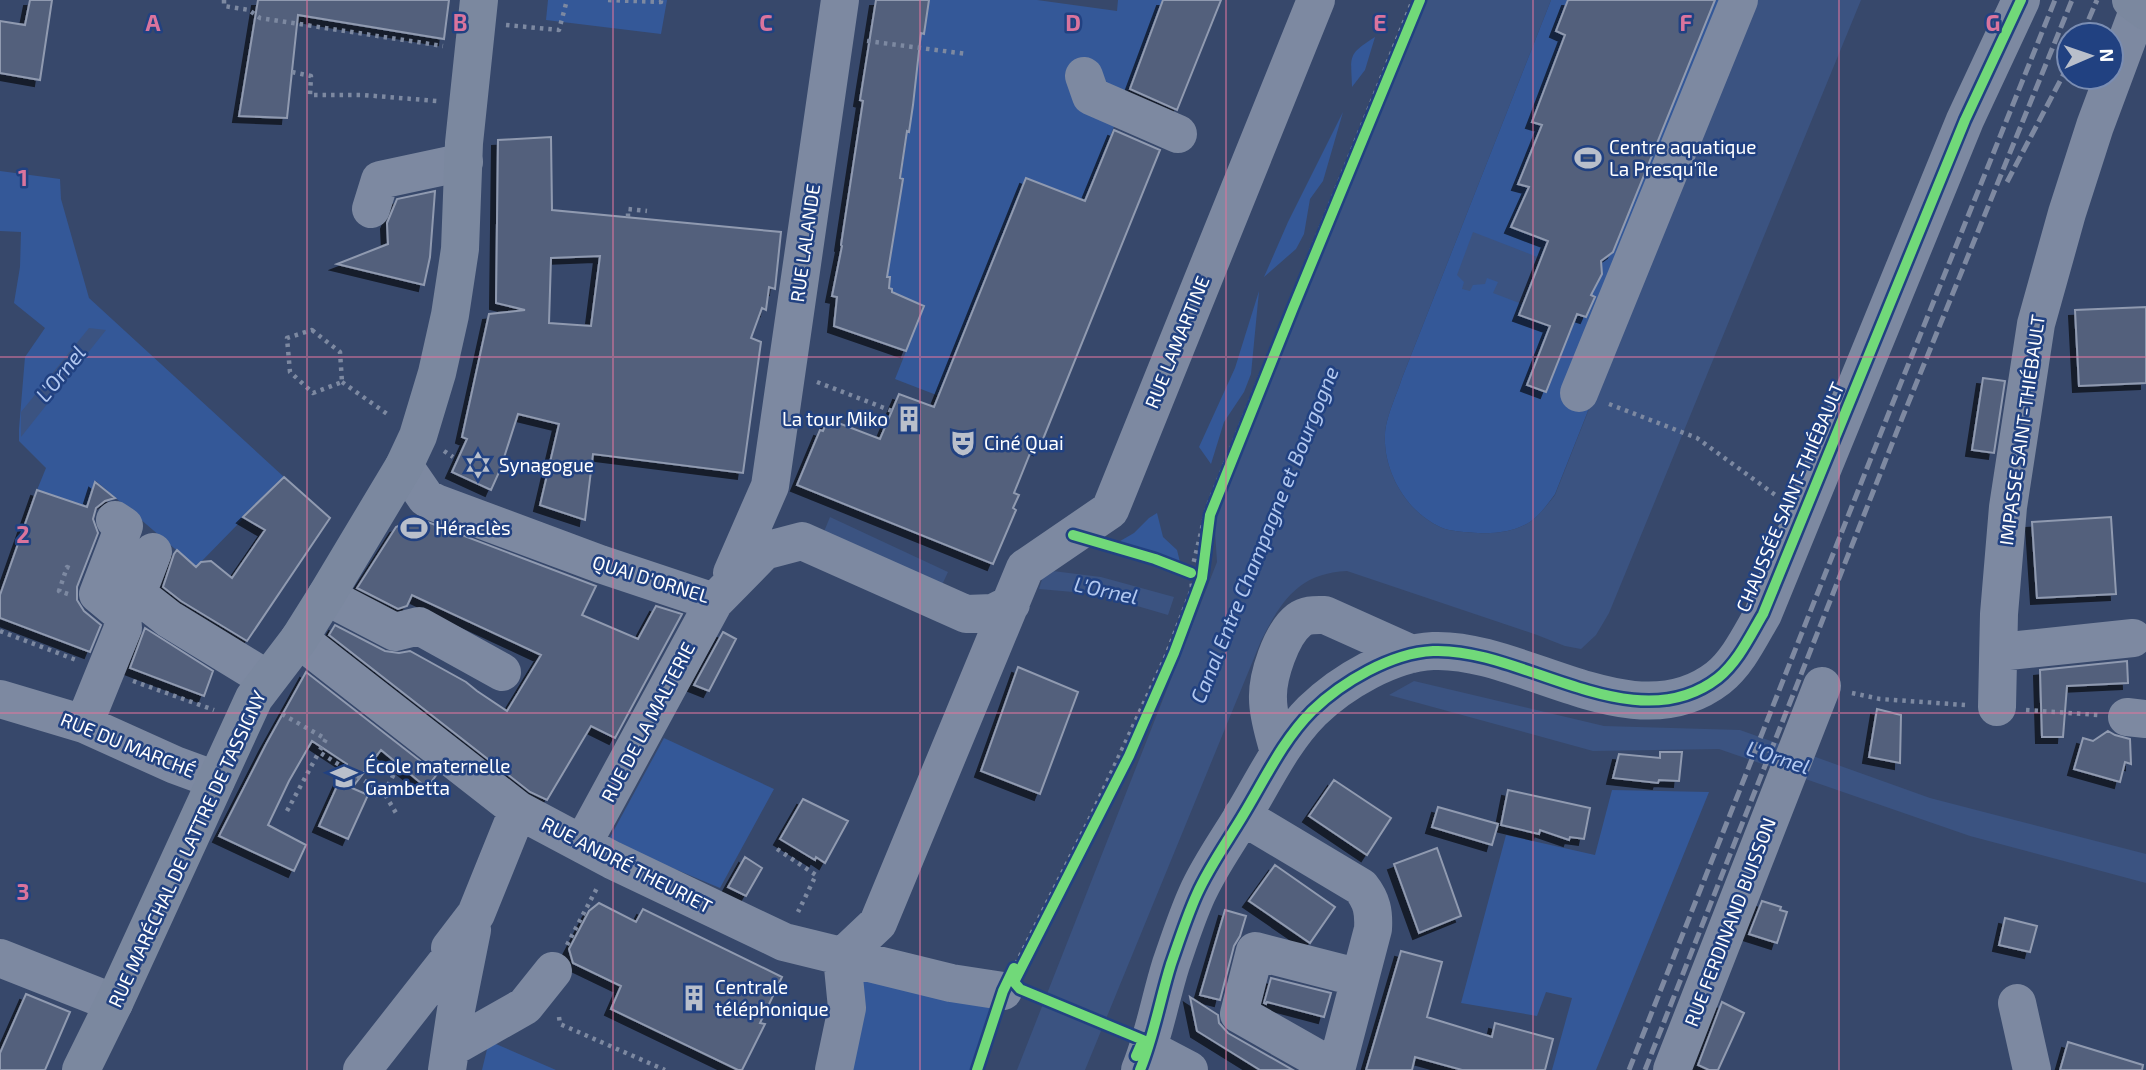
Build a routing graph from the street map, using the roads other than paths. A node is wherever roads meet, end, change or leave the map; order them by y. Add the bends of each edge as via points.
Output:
1 (1316, 0) edge
2 (1739, 0) edge
3 (2021, 0) edge
4 (2131, 0) edge
5 (2142, 0) edge
6 (2146, 11) edge
7 (837, 18) edge
8 (477, 24) edge
9 (1084, 76) dead end
10 (1178, 134) dead end
11 (464, 162) junction
12 (371, 209) dead end
13 (1579, 393) road end
14 (411, 451) junction
15 (770, 486) junction
16 (385, 498) junction
17 (431, 500) junction
18 (115, 520) dead end
19 (802, 541) junction
20 (153, 552) dead end
21 (722, 593) junction
22 (326, 596) junction
23 (1011, 604) junction
24 (2133, 638) dead end
25 (305, 644) junction
26 (1998, 652) junction
27 (1412, 654) junction
28 (502, 672) dead end
29 (1822, 686) dead end
30 (261, 689) junction
31 (0, 699) edge
32 (1997, 707) dead end
33 (84, 724) junction
34 (1279, 752) junction
35 (215, 780) junction
36 (518, 810) junction
37 (1242, 816) junction
38 (597, 851) junction
39 (842, 957) junction
40 (0, 958) edge
41 (553, 971) road end
42 (1360, 978) junction
43 (1011, 981) road end
44 (114, 1003) junction
45 (2017, 1003) dead end
46 (449, 1059) edge
47 (1144, 1059) edge
48 (81, 1070) edge
49 (360, 1070) edge
50 (834, 1070) edge
51 (1189, 1070) edge
52 (1336, 1070) edge
53 (1672, 1070) edge
54 (2032, 1070) edge

1 - 23 street, RUE LAMARTINE via 1110,510 1025,568
2 - 13 street via 1586,341
3 - 27 street, CHAUSSÉE SAINT-THIÉBAULT via 1965,120 1763,614 1734,663 1702,689 1683,696 1633,699 1571,687 1480,656 1433,651
4 - 6 main road, bridge
5 - 26 street, IMPASSE SAINT-THIÉBAULT via 2095,125 2036,324 2008,507
7 - 15 street, RUE LALANDE
8 - 11 main road, RUE MARÉCHAL DE LATTRE DE TASSIGNY
9 - 10 street via 1091,96
11 - 12 street via 380,180
11 - 14 main road, RUE MARÉCHAL DE LATTRE DE TASSIGNY via 460,249 450,316
14 - 16 main road, RUE MARÉCHAL DE LATTRE DE TASSIGNY
14 - 17 street
15 - 19 street
15 - 21 street, RUE LALANDE
16 - 17 street
16 - 22 main road, RUE MARÉCHAL DE LATTRE DE TASSIGNY
17 - 21 street, QUAI D'ORNEL via 600,564
18 - 33 street via 124,526 98,594 122,614 123,628
19 - 21 street, QUAI D'ORNEL via 764,551
19 - 23 street via 966,614 993,612
20 - 30 street via 137,594
21 - 38 street, RUE DE LA MALTERIE
22 - 25 main road, RUE MARÉCHAL DE LATTRE DE TASSIGNY
22 - 28 street via 395,632 419,626
23 - 39 street, RUE LAMARTINE via 878,923
24 - 26 street
25 - 30 main road, RUE MARÉCHAL DE LATTRE DE TASSIGNY
25 - 36 street, RUE ANDRÉ THEURIET
26 - 32 street, IMPASSE SAINT-THIÉBAULT
27 - 34 street, CHAUSSÉE SAINT-THIÉBAULT via 1389,660 1327,698
27 - 34 street via 1325,615 1299,620 1288,632 1269,679 1268,701
29 - 53 street, RUE FERDINAND BUISSON
30 - 35 main road, RUE MARÉCHAL DE LATTRE DE TASSIGNY
31 - 33 street, RUE DU MARCHÉ
33 - 35 street, RUE DU MARCHÉ
34 - 37 street, CHAUSSÉE SAINT-THIÉBAULT
35 - 44 main road, RUE MARÉCHAL DE LATTRE DE TASSIGNY
36 - 38 street, RUE ANDRÉ THEURIET
36 - 49 street via 476,914
37 - 42 street via 1361,887 1367,895 1373,929
37 - 47 street, CHAUSSÉE SAINT-THIÉBAULT via 1197,895
38 - 39 street, RUE ANDRÉ THEURIET via 784,942
39 - 43 street, RUE ANDRÉ THEURIET via 951,983
39 - 50 street via 847,1008
40 - 44 street
41 - 46 street via 526,1006
42 - 52 street
42 - 52 street via 1255,951 1239,1014
44 - 48 main road, RUE MARÉCHAL DE LATTRE DE TASSIGNY
45 - 54 street
46 - 49 street via 472,930
47 - 51 street

